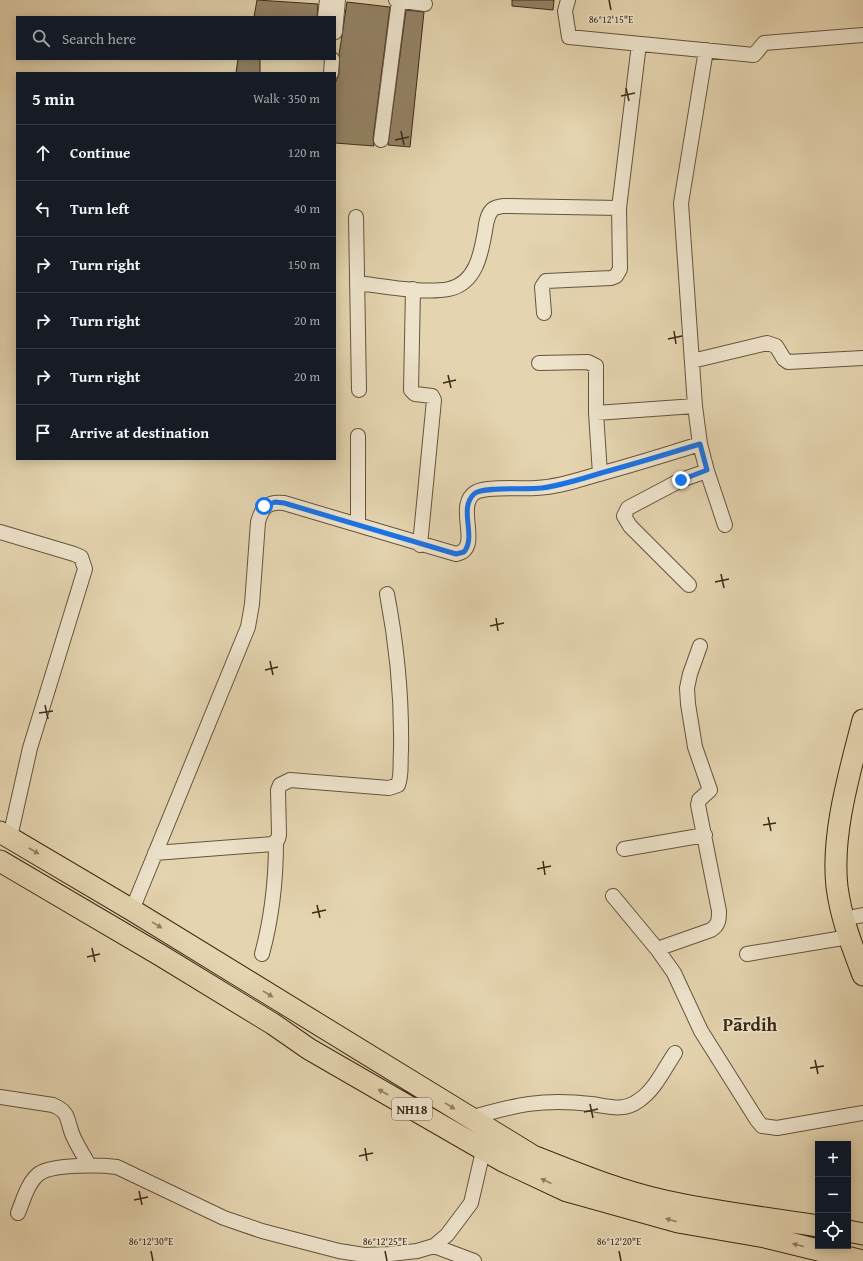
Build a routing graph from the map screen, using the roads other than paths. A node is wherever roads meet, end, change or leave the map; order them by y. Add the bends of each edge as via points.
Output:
1 (327, 0) edge
2 (338, 0) edge
3 (397, 0) edge
4 (425, 4) dead end
5 (566, 6) edge
6 (325, 16) edge
7 (336, 21) edge
8 (863, 35) edge
9 (639, 44) junction
10 (706, 50) junction
11 (332, 60) edge
12 (331, 72) edge
13 (381, 140) dead end
14 (619, 208) junction
15 (356, 217) dead end
16 (357, 283) junction
17 (413, 289) junction
18 (544, 313) dead end
19 (863, 358) edge
20 (692, 361) junction
21 (539, 363) dead end
22 (359, 390) dead end
23 (695, 406) junction
24 (596, 413) junction
25 (358, 436) dead end
26 (700, 444) junction
27 (707, 470) junction
28 (600, 474) junction
29 (358, 525) junction
30 (725, 525) dead end
31 (0, 532) edge
32 (420, 545) junction
33 (689, 585) dead end
34 (387, 594) dead end
35 (700, 646) dead end
36 (863, 720) edge
37 (863, 762) edge
38 (5, 834) edge
39 (705, 835) junction
40 (276, 842) junction
41 (624, 849) dead end
42 (155, 853) junction
43 (0, 861) edge
44 (613, 896) dead end
45 (132, 910) junction
46 (858, 916) edge
47 (856, 941) edge
48 (657, 949) junction
49 (262, 954) dead end
50 (747, 954) dead end
51 (863, 975) edge
52 (324, 1028) junction
53 (309, 1049) junction
54 (675, 1053) dead end
55 (0, 1097) edge
56 (863, 1113) edge
57 (470, 1118) junction
58 (483, 1151) junction
59 (89, 1166) junction
60 (18, 1213) dead end
61 (815, 1226) edge
62 (851, 1232) edge
63 (863, 1234) edge
64 (434, 1246) junction
65 (390, 1257) edge
66 (474, 1261) edge
67 (863, 1261) edge

1 - 6 street
2 - 7 street
3 - 4 street
3 - 13 street
5 - 9 street via 569,37
8 - 10 street via 764,43 754,54
9 - 10 street
9 - 14 street
10 - 20 street via 681,203
11 - 12 street
14 - 17 street via 495,208 490,211 481,253 467,280 450,289
14 - 18 street via 618,273 611,278 546,280 542,286
15 - 16 street
16 - 17 street
16 - 22 street
17 - 32 street via 411,390 415,394 432,396 434,400
19 - 20 street via 788,362 776,346 767,343
20 - 23 street
21 - 24 street via 593,363 597,371
23 - 24 street
23 - 26 street
24 - 28 street
25 - 29 street
26 - 27 street
26 - 28 street
27 - 30 street
27 - 33 street via 681,480 628,508 624,516 630,526
28 - 32 street via 543,488 484,489 473,495 467,507 468,542 464,552 450,554
29 - 32 street
29 - 42 street via 284,503 268,503 260,512 248,627
31 - 38 street via 81,557 85,569
34 - 40 street via 397,646 400,680 398,785 389,788 290,780 284,782 280,785 277,798 279,835
35 - 39 street via 687,688 694,747 710,790 698,802
36 - 47 highway via 842,811 836,862 841,909
37 - 46 highway via 851,820 847,858 847,891
38 -> 45 highway, NH18
39 - 41 street
39 - 48 street via 719,911 716,926 712,930
40 - 42 street via 265,846
40 - 49 street via 274,890
42 - 45 street
43 - 53 highway, NH18 via 160,955
44 - 48 street
45 -> 52 highway, NH18
46 - 47 highway
47 - 50 street
47 - 51 highway
48 - 56 street via 674,973 701,1031 762,1126 777,1128
52 - 53 highway
52 -> 57 highway, NH18
58 -> 53 highway, NH18
54 - 57 street via 650,1092 637,1102 621,1109 544,1101 519,1104
55 - 59 street via 61,1108 67,1115 73,1137
57 - 61 highway, NH18 via 533,1156 626,1191 665,1201
58 - 64 street via 471,1203 447,1235
67 -> 58 highway, NH18 via 765,1237 678,1222 567,1191
59 - 60 street via 53,1169 40,1173 30,1185
59 - 65 street via 117,1167 224,1218 262,1231 338,1251
62 - 63 highway
64 - 65 street
64 - 66 street

